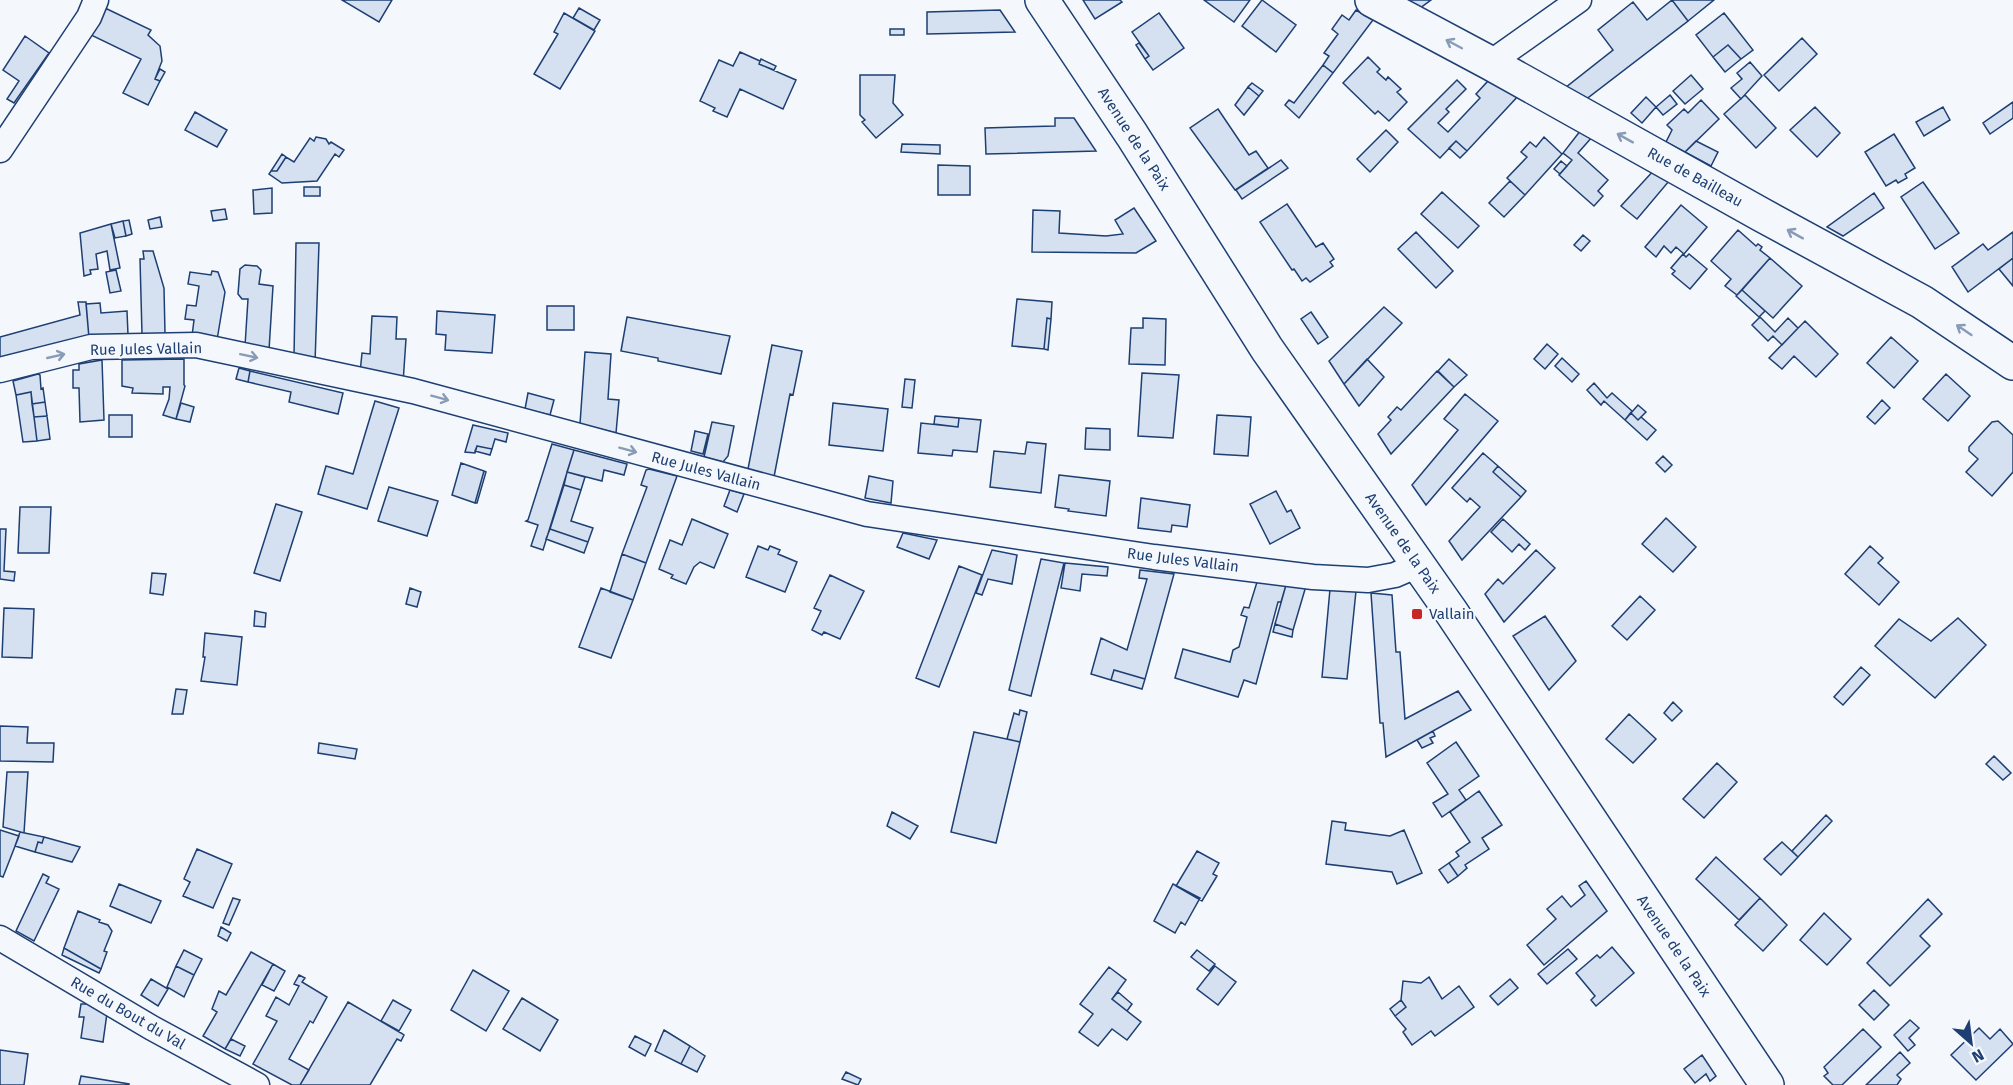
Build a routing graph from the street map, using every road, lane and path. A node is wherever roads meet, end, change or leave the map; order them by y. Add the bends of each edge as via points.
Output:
1 (96, 0) edge
2 (1042, 0) edge
3 (1372, 0) edge
4 (1579, 0) edge
5 (1490, 63) junction
6 (0, 150) edge
7 (2013, 363) edge
8 (0, 370) edge
9 (1418, 565) junction
10 (0, 938) edge
11 (248, 1082) edge
12 (1767, 1085) edge

1 - 6 street via 89,17
2 - 9 main road, Avenue de la Paix via 1267,348
5 -> 3 main road, Rue de Bailleau
4 - 5 street
7 -> 5 main road, Rue de Bailleau via 1922,302
8 -> 9 street, Rue Jules Vallain via 91,347 196,345 413,391 867,514 1313,577 1368,580
9 - 12 main road, Avenue de la Paix
10 - 11 street, Rue du Bout du Val

